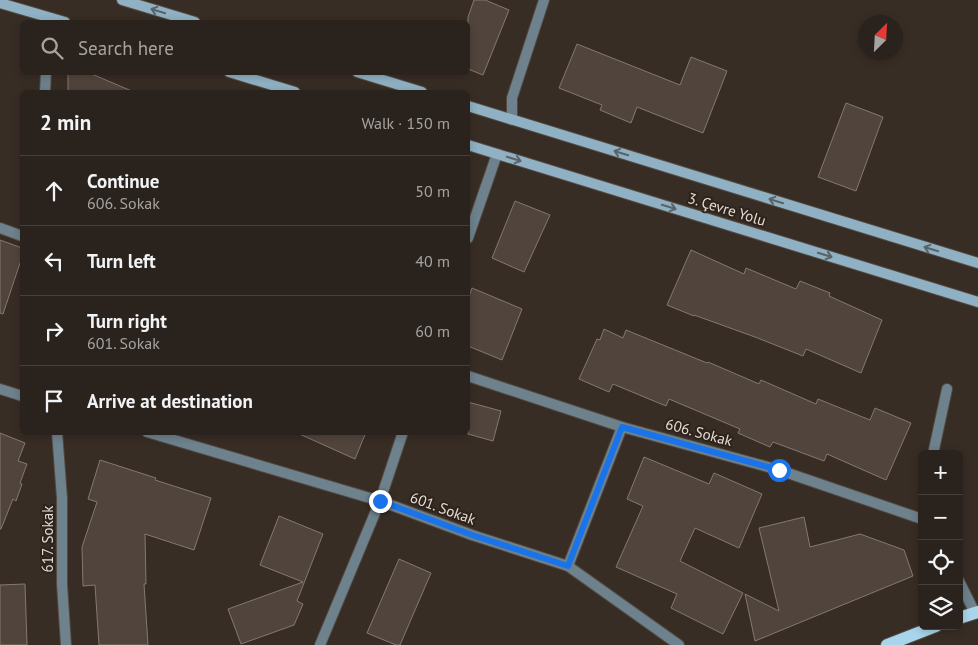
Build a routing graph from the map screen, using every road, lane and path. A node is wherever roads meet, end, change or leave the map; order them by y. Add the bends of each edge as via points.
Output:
1 (122, 0) edge
2 (544, 0) edge
3 (0, 3) edge
4 (50, 20) edge
5 (188, 20) edge
6 (46, 75) edge
7 (239, 75) edge
8 (367, 75) edge
9 (45, 90) edge
10 (288, 90) edge
11 (416, 90) edge
12 (470, 107) edge
13 (512, 120) junction
14 (470, 146) edge
15 (497, 154) junction
16 (0, 228) edge
17 (470, 232) edge
18 (20, 235) edge
19 (978, 263) edge
20 (978, 302) edge
21 (470, 377) edge
22 (0, 389) edge
23 (948, 389) dead end
24 (20, 395) edge
25 (622, 427) junction
26 (56, 435) edge
27 (157, 435) edge
28 (402, 435) edge
29 (934, 450) edge
30 (380, 501) junction
31 (918, 518) edge
32 (568, 566) junction
33 (961, 585) edge
34 (976, 613) edge
35 (963, 617) edge
36 (926, 630) edge
37 (66, 645) edge
38 (320, 645) edge
39 (679, 645) edge
40 (887, 645) edge

5 -> 1 main road
2 - 13 street via 512,98
3 - 4 main road
6 - 9 street
7 - 10 main road
8 - 11 main road
12 - 13 main road, 3. Çevre Yolu
19 -> 13 main road, 3. Çevre Yolu
14 - 15 main road, 3. Çevre Yolu
15 - 17 street
15 -> 20 main road, 3. Çevre Yolu
16 - 18 street
21 - 25 street, 606. Sokak
22 - 24 street
23 - 29 street
25 - 31 street, 606. Sokak via 779,470
25 - 32 street
26 - 37 street, 617. Sokak via 62,498
27 - 30 street, 601. Sokak
28 - 30 street
30 - 32 street, 601. Sokak
30 - 38 street
32 - 39 street, 601. Sokak
33 - 34 street
34 - 35 main road
36 - 40 main road

